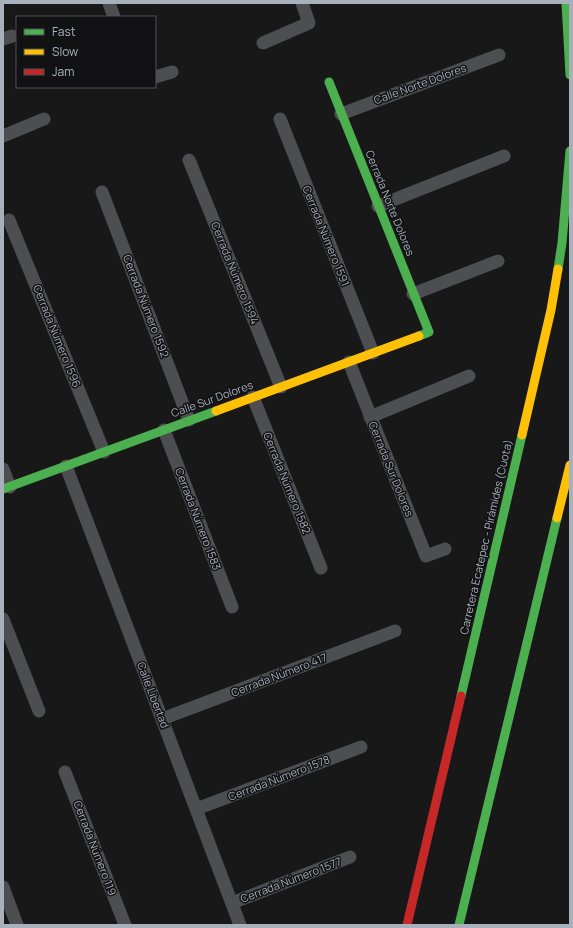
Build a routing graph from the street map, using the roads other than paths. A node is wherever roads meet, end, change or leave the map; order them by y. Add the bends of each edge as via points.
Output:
1 (108, 3) edge
2 (302, 3) edge
3 (566, 3) edge
4 (114, 16) edge
5 (263, 43) dead end
6 (499, 55) dead end
7 (172, 72) dead end
8 (570, 75) edge
9 (156, 77) edge
10 (329, 82) dead end
11 (341, 114) junction
12 (44, 119) dead end
13 (280, 119) dead end
14 (3, 136) edge
15 (570, 151) edge
16 (504, 156) dead end
17 (189, 160) dead end
18 (102, 192) dead end
19 (378, 206) junction
20 (9, 220) dead end
21 (498, 262) dead end
22 (414, 294) junction
23 (429, 332) joint
24 (373, 353) junction
25 (349, 362) junction
26 (470, 376) dead end
27 (281, 387) junction
28 (253, 397) junction
29 (370, 417) junction
30 (189, 420) junction
31 (164, 430) junction
32 (104, 452) junction
33 (66, 466) junction
34 (570, 466) edge
35 (3, 469) edge
36 (6, 488) edge
37 (445, 549) dead end
38 (322, 568) dead end
39 (232, 607) dead end
40 (3, 619) edge
41 (395, 630) dead end
42 (39, 712) dead end
43 (162, 719) junction
44 (361, 747) dead end
45 (65, 772) dead end
46 (196, 809) junction
47 (350, 857) dead end
48 (3, 887) edge
49 (232, 903) junction
50 (17, 925) edge
51 (125, 925) edge
52 (240, 925) edge
53 (408, 925) edge
54 (459, 925) edge

1 - 4 street
2 - 5 street via 309,23
3 - 8 main road
6 - 11 street, Calle Norte Dolores
7 - 9 street
10 - 11 main road, Cerrada Norte Dolores
11 - 19 main road, Cerrada Norte Dolores
12 - 14 street
13 - 24 street, Cerrada Número 1591
15 - 53 main road, Carretera Ecatepec - Pirámides (Cuota) via 562,243 551,310
16 - 19 street
17 - 27 street, Cerrada Número 1594
18 - 30 street, Cerrada Número 1592
19 - 22 main road, Cerrada Norte Dolores
20 - 32 street, Cerrada Número 1596
21 - 22 street
22 - 23 main road, Cerrada Norte Dolores
23 - 24 main road, Calle Sur Dolores
24 - 25 main road, Calle Sur Dolores
25 - 27 main road, Calle Sur Dolores
25 - 29 street, Cerrada Sur Dolores
26 - 29 street
27 - 28 main road, Calle Sur Dolores
28 - 30 main road, Calle Sur Dolores
28 - 38 street, Cerrada Número 1582
29 - 37 street, Cerrada Sur Dolores via 426,556
30 - 31 main road, Calle Sur Dolores
31 - 32 main road, Calle Sur Dolores
31 - 39 street, Cerrada Número 1583
32 - 33 main road, Calle Sur Dolores
33 - 36 main road, Calle Sur Dolores
33 - 43 street, Calle Libertad
34 - 54 main road
35 - 36 street
40 - 42 street
41 - 43 street, Cerrada Número 417
43 - 46 street, Calle Libertad
44 - 46 street, Cerrada Número 1578
45 - 51 street, Cerrada Número 119
46 - 49 street, Calle Libertad
47 - 49 street, Cerrada Número 1577
48 - 50 street
49 - 52 street, Calle Libertad

